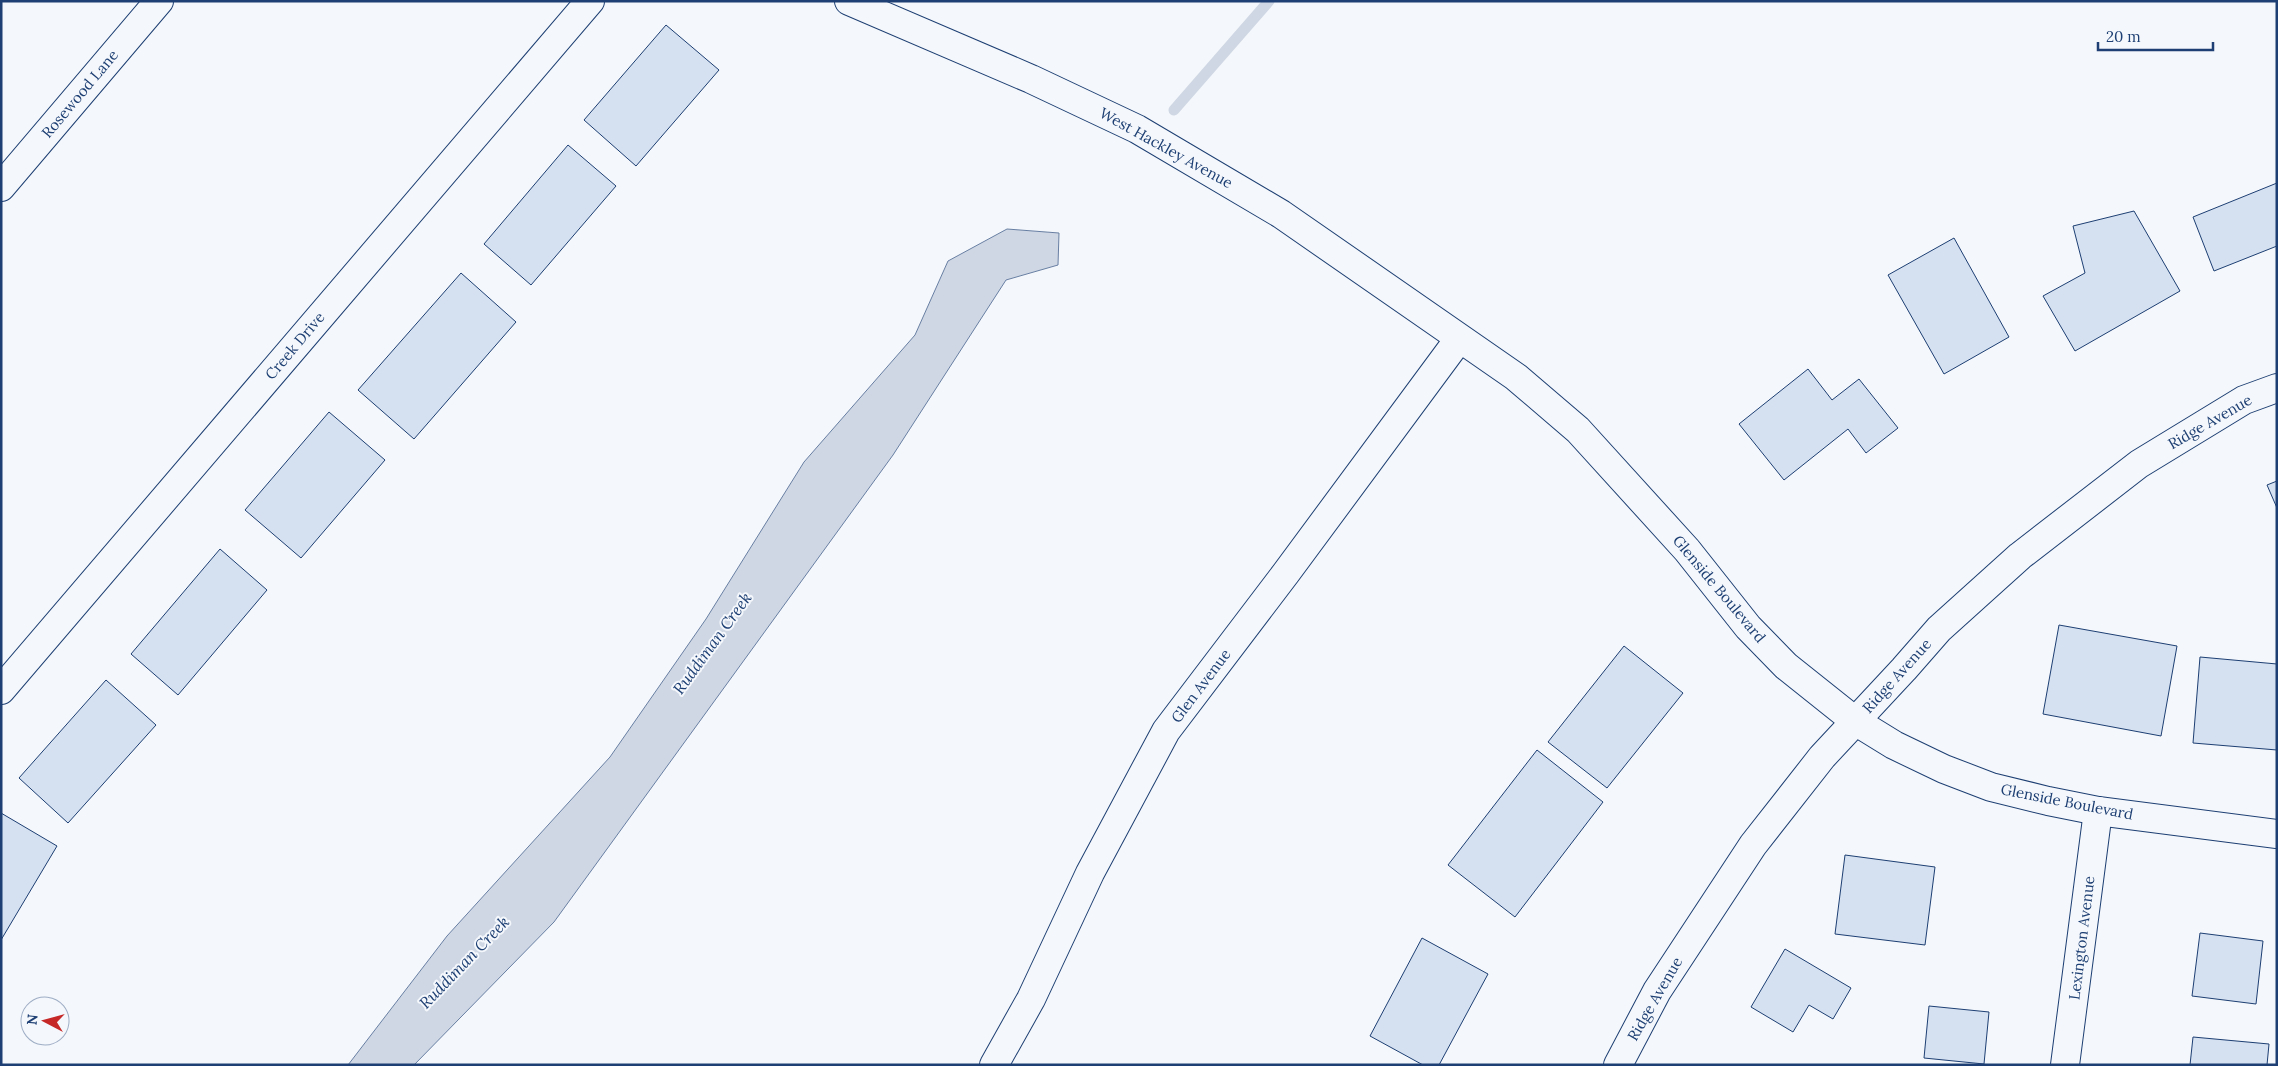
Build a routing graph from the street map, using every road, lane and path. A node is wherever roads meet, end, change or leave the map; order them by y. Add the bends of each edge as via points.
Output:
1 (158, 1) edge
2 (590, 1) edge
3 (848, 1) edge
4 (1, 187) edge
5 (1459, 339) junction
6 (2277, 388) edge
7 (1, 690) edge
8 (1855, 721) junction
9 (2098, 811) junction
10 (2277, 834) edge
11 (994, 1065) edge
12 (1618, 1065) edge
13 (2065, 1065) edge

1 - 4 street, Rosewood Lane
2 - 7 street, Creek Drive
3 - 5 street, West Hackley Avenue via 1031,79 1137,129 1281,214
5 - 8 street, Glenside Boulevard via 1516,377 1578,430 1687,550 1748,628 1786,666
5 - 11 street, Glen Avenue via 1166,731 1090,873 1031,999
6 - 8 street, Ridge Avenue via 2244,400 2139,464 2020,556 1939,629
8 - 9 street, Glenside Boulevard via 1894,745 1991,787
8 - 12 street, Ridge Avenue via 1822,757 1753,845 1657,991
9 - 10 street, Glenside Boulevard
9 - 13 street, Lexington Avenue

